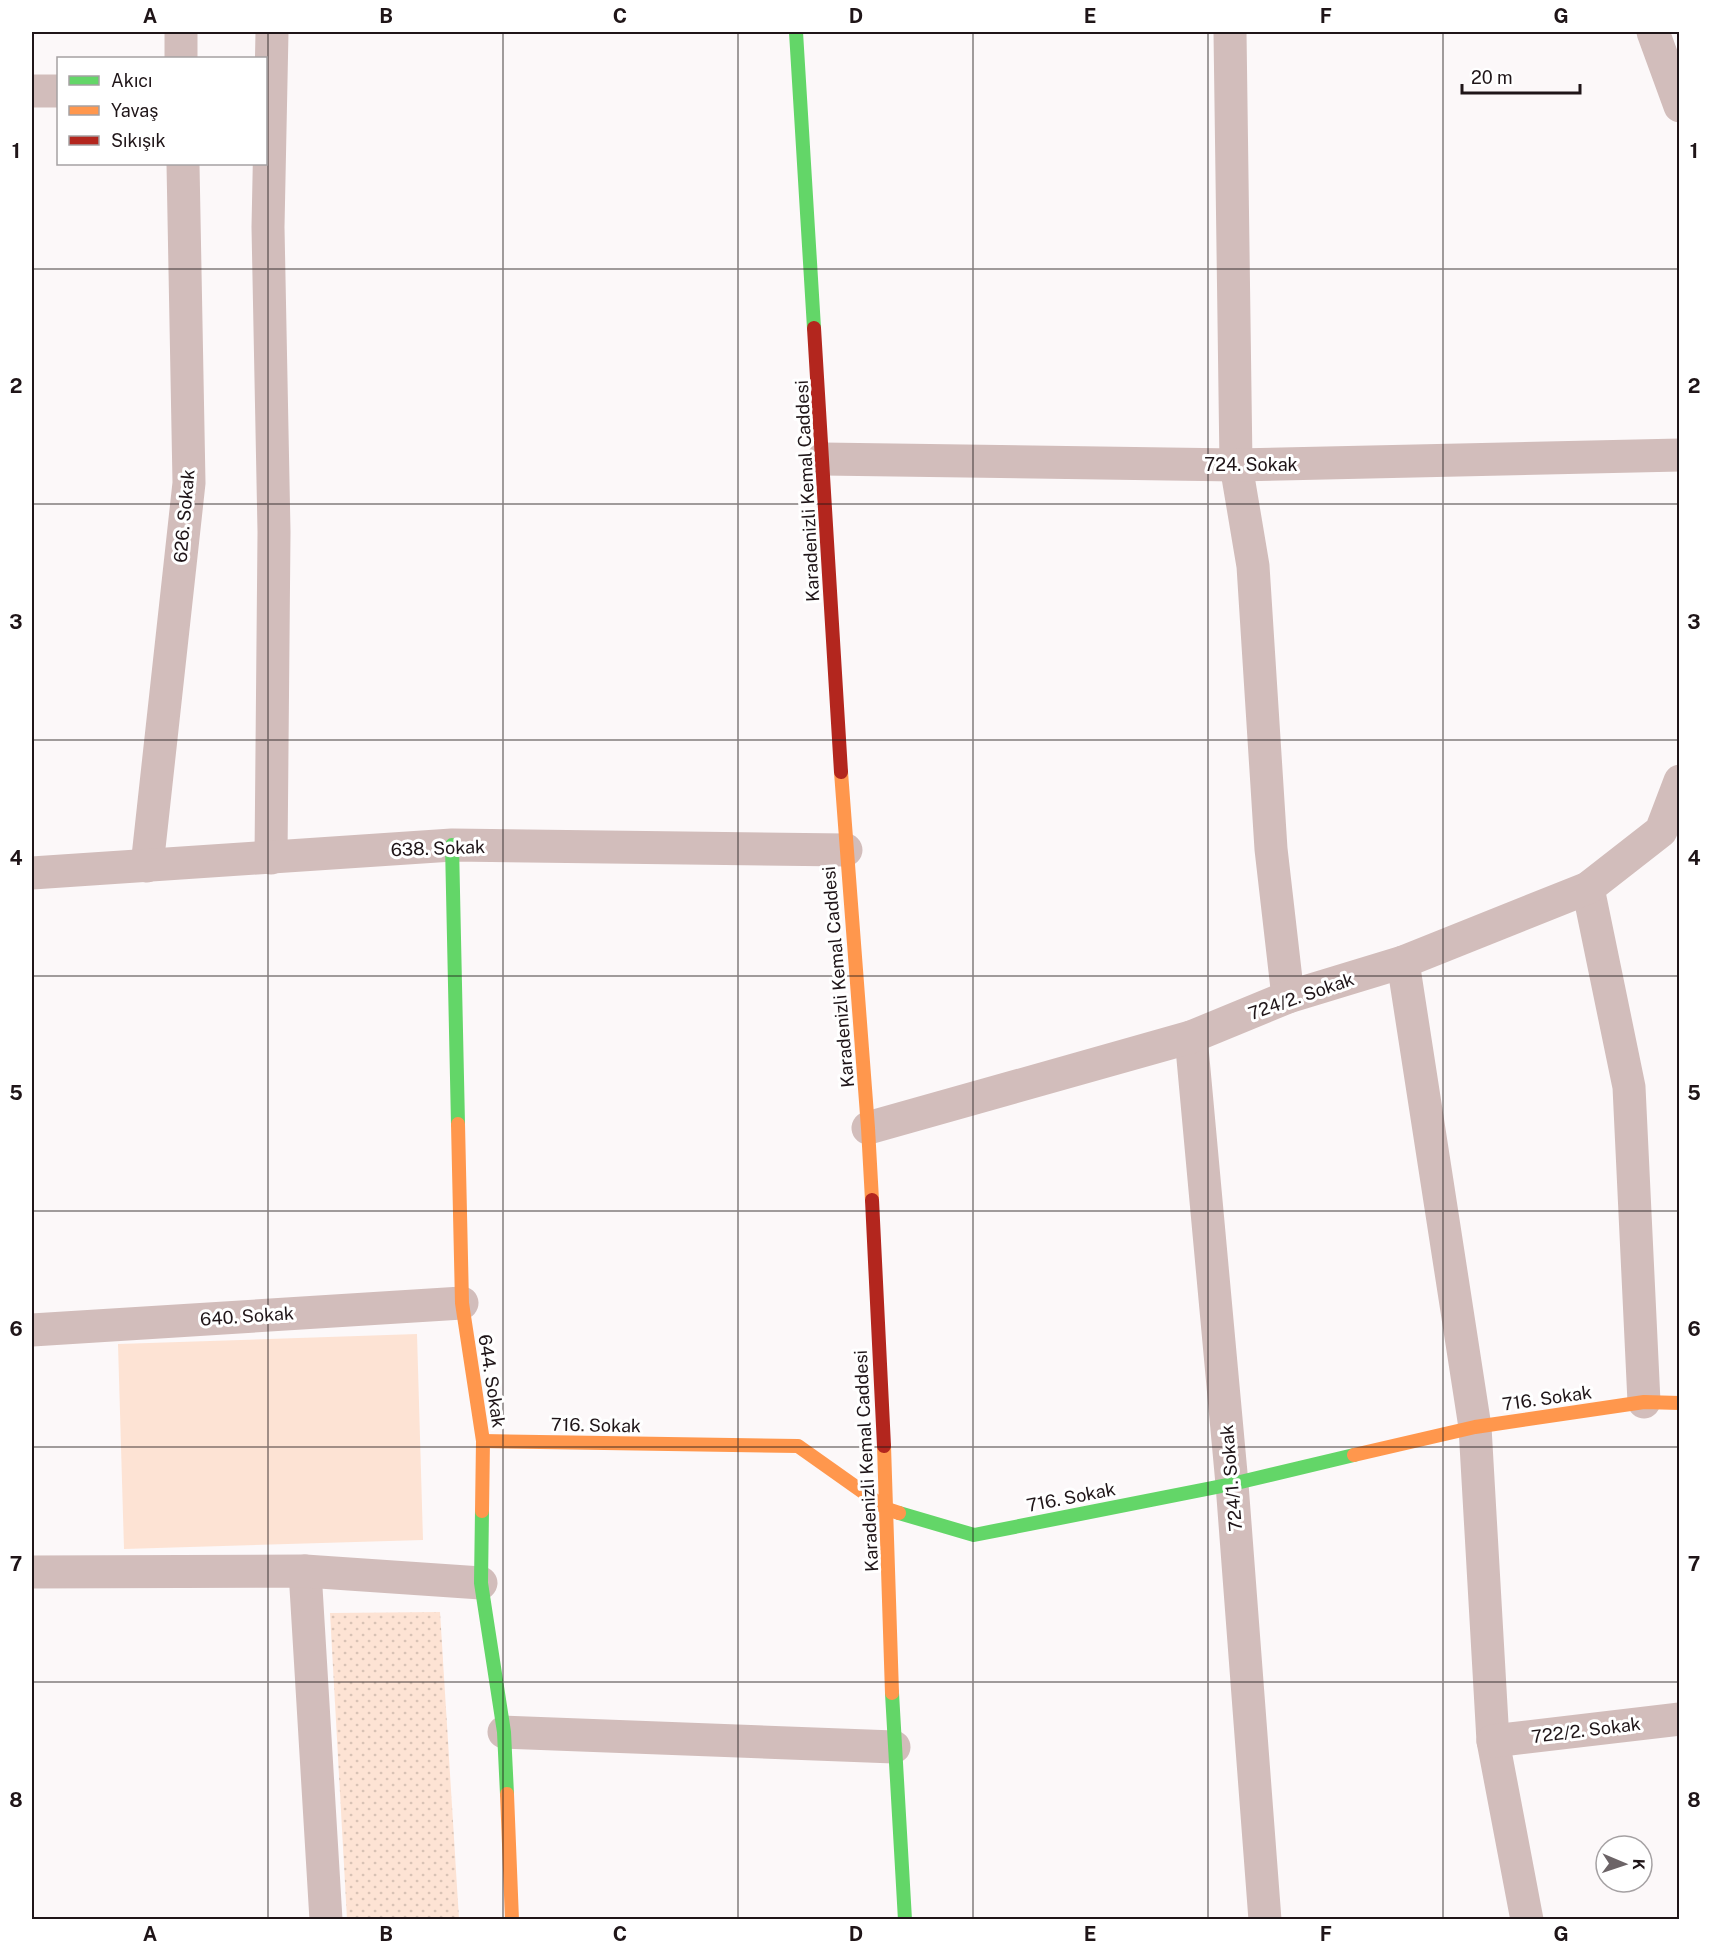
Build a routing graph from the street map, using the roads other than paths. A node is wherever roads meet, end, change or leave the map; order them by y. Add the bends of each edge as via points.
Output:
1 (181, 32) edge
2 (272, 32) edge
3 (796, 32) edge
4 (1230, 32) edge
5 (1653, 32) edge
6 (181, 57) edge
7 (32, 91) edge
8 (57, 91) edge
9 (1680, 106) edge
10 (183, 165) edge
11 (1680, 455) edge
12 (823, 459) junction
13 (1236, 465) junction
14 (1680, 781) edge
15 (452, 845) junction
16 (846, 850) junction
17 (271, 858) junction
18 (147, 866) junction
19 (32, 873) edge
20 (1588, 888) junction
21 (1403, 962) junction
22 (1288, 998) junction
23 (1191, 1037) junction
24 (868, 1128) junction
25 (462, 1303) junction
26 (32, 1330) edge
27 (1644, 1402) junction
28 (1680, 1403) edge
29 (1475, 1427) junction
30 (483, 1441) junction
31 (1232, 1484) junction
32 (887, 1509) junction
33 (305, 1571) junction
34 (32, 1572) edge
35 (481, 1583) junction
36 (1680, 1719) edge
37 (504, 1732) junction
38 (1493, 1741) junction
39 (894, 1747) junction
40 (326, 1920) edge
41 (512, 1920) edge
42 (905, 1920) edge
43 (1265, 1920) edge
44 (1527, 1920) edge

1 - 6 street
2 - 17 street via 268,226 274,532
3 - 12 street, Karadenizli Kemal Caddesi
4 - 13 street
5 - 9 street
7 - 8 street
10 - 18 street, 626. Sokak via 189,483
11 - 13 street, 724. Sokak
12 - 13 street, 724. Sokak
12 - 16 street, Karadenizli Kemal Caddesi
13 - 22 street via 1252,566 1271,849
14 - 20 street, 724/2. Sokak via 1661,831
15 - 16 street, 638. Sokak
15 - 17 street, 638. Sokak
15 - 25 street, 644. Sokak
16 - 24 street, Karadenizli Kemal Caddesi
17 - 18 street, 638. Sokak
18 - 19 street, 638. Sokak
20 - 21 street, 724/2. Sokak
20 - 27 street via 1629,1087
21 - 22 street, 724/2. Sokak
21 - 29 street
22 - 23 street, 724/2. Sokak
23 - 24 street, 724/2. Sokak
23 - 31 street, 724/1. Sokak
24 - 32 street, Karadenizli Kemal Caddesi
25 - 26 street, 640. Sokak
25 - 30 street, 644. Sokak
27 - 28 street, 716. Sokak
27 - 29 street, 716. Sokak
29 - 31 street, 716. Sokak
29 - 38 street
30 - 32 street, 716. Sokak via 798,1446
30 - 35 street, 644. Sokak
31 - 32 street, 716. Sokak via 974,1535
31 - 43 street, 724/1. Sokak
32 - 39 street, Karadenizli Kemal Caddesi
33 - 34 street
33 - 35 street
33 - 40 street
35 - 37 street, 644. Sokak
36 - 38 street, 722/2. Sokak
37 - 39 street
37 - 41 street, 644. Sokak
38 - 44 street
39 - 42 street, Karadenizli Kemal Caddesi

